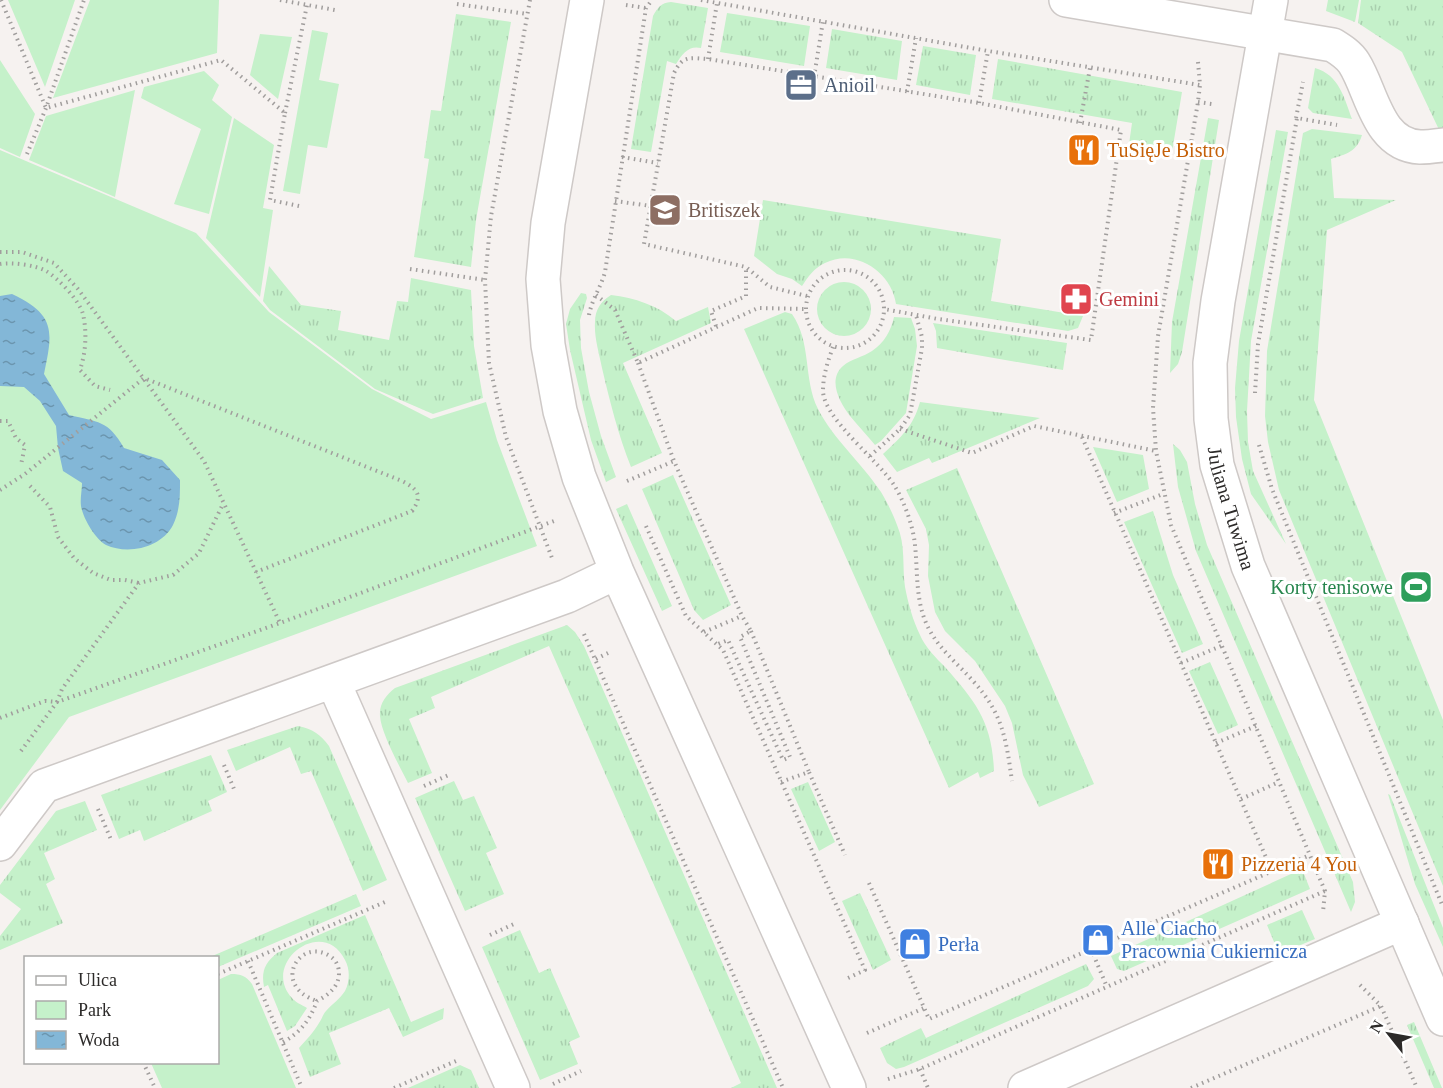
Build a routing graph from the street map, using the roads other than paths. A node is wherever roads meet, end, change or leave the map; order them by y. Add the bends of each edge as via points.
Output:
1 (587, 0) edge
2 (1065, 0) edge
3 (1271, 0) edge
4 (1265, 32) junction
5 (1443, 145) edge
6 (617, 572) junction
7 (333, 681) junction
8 (0, 844) edge
9 (1402, 923) junction
10 (1443, 1019) edge
11 (513, 1088) edge
12 (849, 1088) edge
13 (1025, 1088) edge

1 - 6 street via 548,223 543,279 548,345 560,411 579,477
2 - 4 street
3 - 4 street, Juliana Tuwima
4 - 5 street via 1333,45 1354,62 1390,134 1418,147
4 - 9 street, Juliana Tuwima via 1210,363 1217,465 1248,566
6 - 7 street via 567,596
6 - 12 street
7 - 8 street via 44,786
7 - 11 street
9 - 10 street, Juliana Tuwima
9 - 13 street

